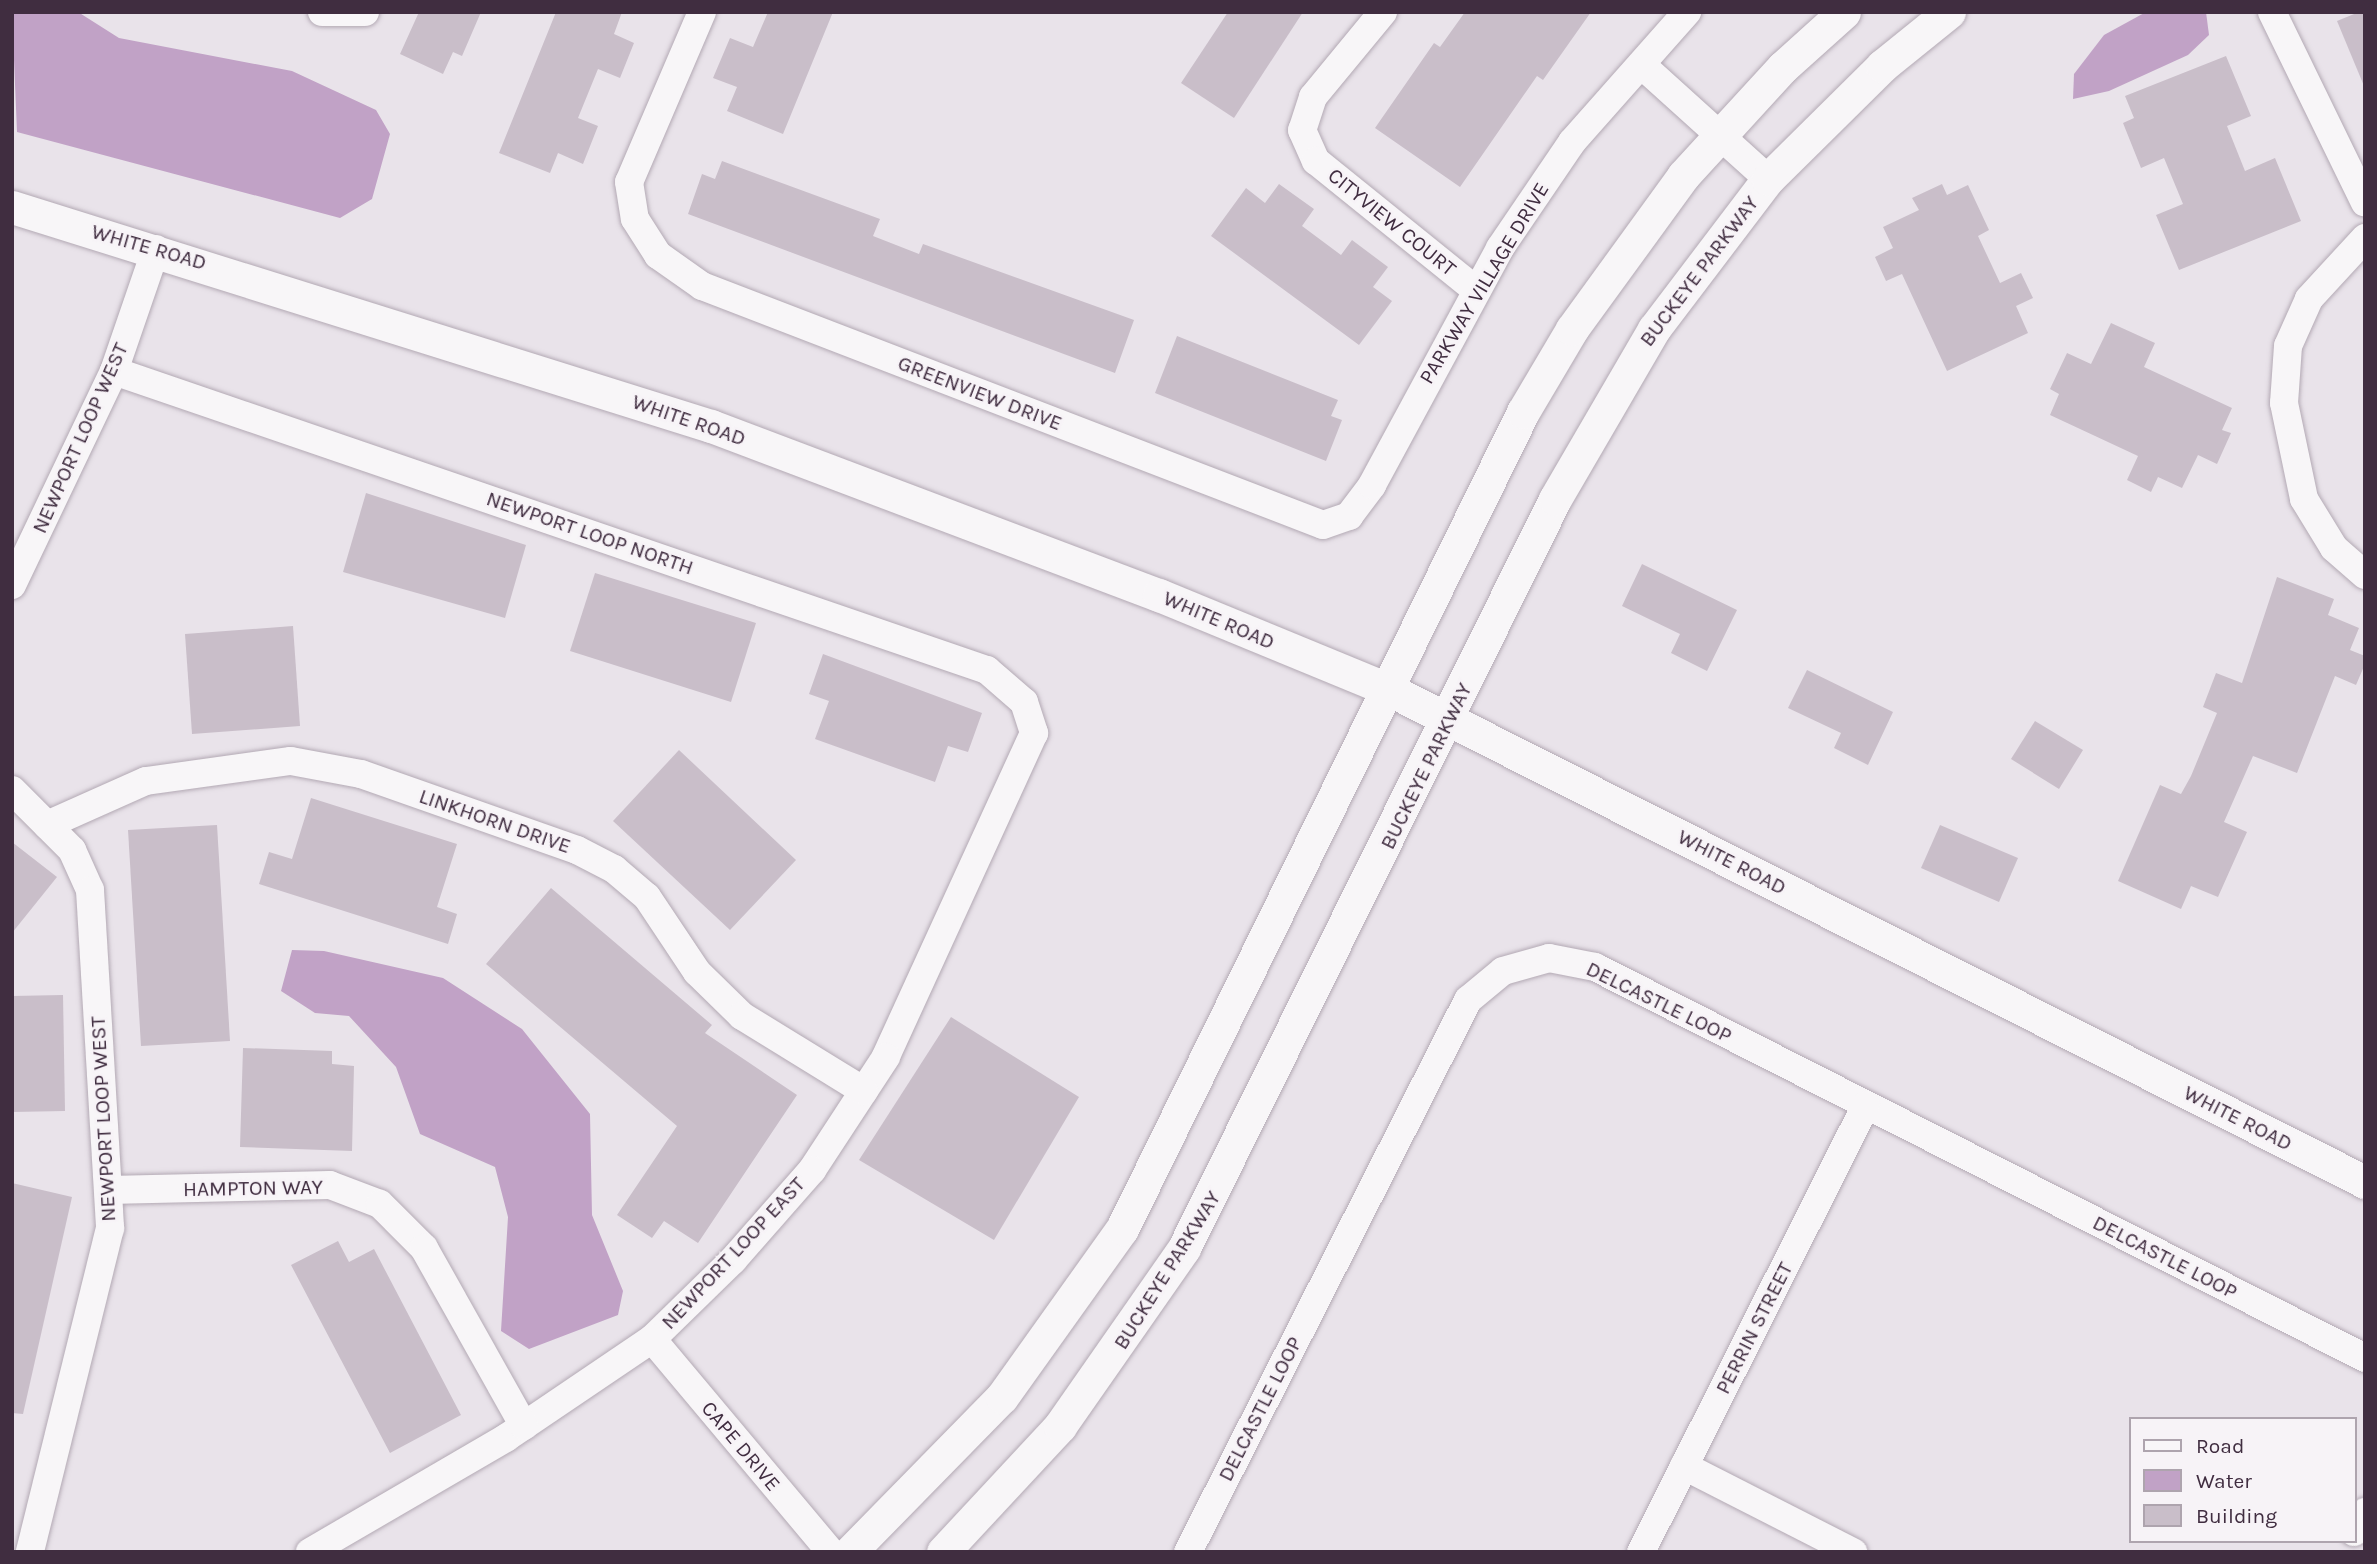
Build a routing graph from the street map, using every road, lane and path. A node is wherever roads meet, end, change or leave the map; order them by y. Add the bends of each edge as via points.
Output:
1 (322, 12) edge
2 (365, 12) edge
3 (702, 12) edge
4 (1383, 12) edge
5 (1687, 12) edge
6 (1844, 12) edge
7 (1949, 12) edge
8 (2273, 12) edge
9 (1644, 67) junction
10 (1720, 133) junction
11 (1768, 179) junction
12 (2365, 203) edge
13 (12, 207) edge
14 (2365, 238) edge
15 (156, 250) junction
16 (1476, 290) junction
17 (114, 371) junction
18 (1349, 516) joint
19 (2365, 575) edge
20 (12, 585) edge
21 (1392, 691) junction
22 (1449, 720) junction
23 (1034, 733) joint
24 (12, 790) edge
25 (47, 825) junction
26 (864, 1091) junction
27 (1866, 1105) junction
28 (2365, 1182) edge
29 (108, 1190) junction
30 (652, 1339) junction
31 (2365, 1358) edge
32 (524, 1426) junction
33 (1685, 1466) junction
34 (2365, 1512) edge
35 (2356, 1528) edge
36 (30, 1552) edge
37 (310, 1552) edge
38 (831, 1552) edge
39 (850, 1552) edge
40 (943, 1552) edge
41 (1188, 1552) edge
42 (1642, 1552) edge
43 (1853, 1552) edge

1 - 2 street
3 - 18 street, GREENVIEW DRIVE via 629,182 635,219 658,255 702,286 1323,525
4 - 16 street, CITYVIEW COURT via 1313,97 1302,130 1316,161
5 - 9 street, PARKWAY VILLAGE DRIVE
6 - 10 street
7 - 11 street, BUCKEYE PARKWAY via 1882,66
8 - 12 street
9 - 10 street
9 - 16 street, PARKWAY VILLAGE DRIVE via 1572,142
10 - 11 street
10 - 21 street via 1625,250 1572,328 1523,412
11 - 22 street, BUCKEYE PARKWAY via 1684,283 1603,407
13 - 15 street, WHITE ROAD
14 - 19 street via 2309,299 2288,345 2284,403 2304,499 2334,548
15 - 17 street, NEWPORT LOOP WEST
15 - 21 street, WHITE ROAD via 710,426 1159,595
16 - 18 street, PARKWAY VILLAGE DRIVE via 1373,485
17 - 20 street, NEWPORT LOOP WEST
17 - 23 street, NEWPORT LOOP NORTH via 988,670 1024,702
21 - 22 street, WHITE ROAD
21 - 39 street via 1116,1239 1002,1397
22 - 28 street, WHITE ROAD
22 - 40 street, BUCKEYE PARKWAY via 1222,1180 1158,1290 1060,1426
23 - 26 street, NEWPORT LOOP EAST via 925,975
24 - 25 street, NEWPORT LOOP WEST
25 - 26 street, LINKHORN DRIVE via 146,781 291,761 361,774 577,850 614,869 647,897 697,972 742,1016
25 - 29 street, NEWPORT LOOP WEST via 72,850 90,890
26 - 30 street, NEWPORT LOOP EAST via 812,1170
27 - 31 street, DELCASTLE LOOP
27 - 33 street, PERRIN STREET
27 - 41 street, DELCASTLE LOOP via 1595,967 1549,958 1503,971 1459,1017
29 - 32 street, HAMPTON WAY via 330,1185 380,1205 424,1248
29 - 36 street, NEWPORT LOOP WEST via 110,1228
30 - 32 street, NEWPORT LOOP EAST
30 - 38 street, CAPE DRIVE
32 - 37 street, NEWPORT LOOP EAST
33 - 42 street, PERRIN STREET
33 - 43 street
34 - 35 street

